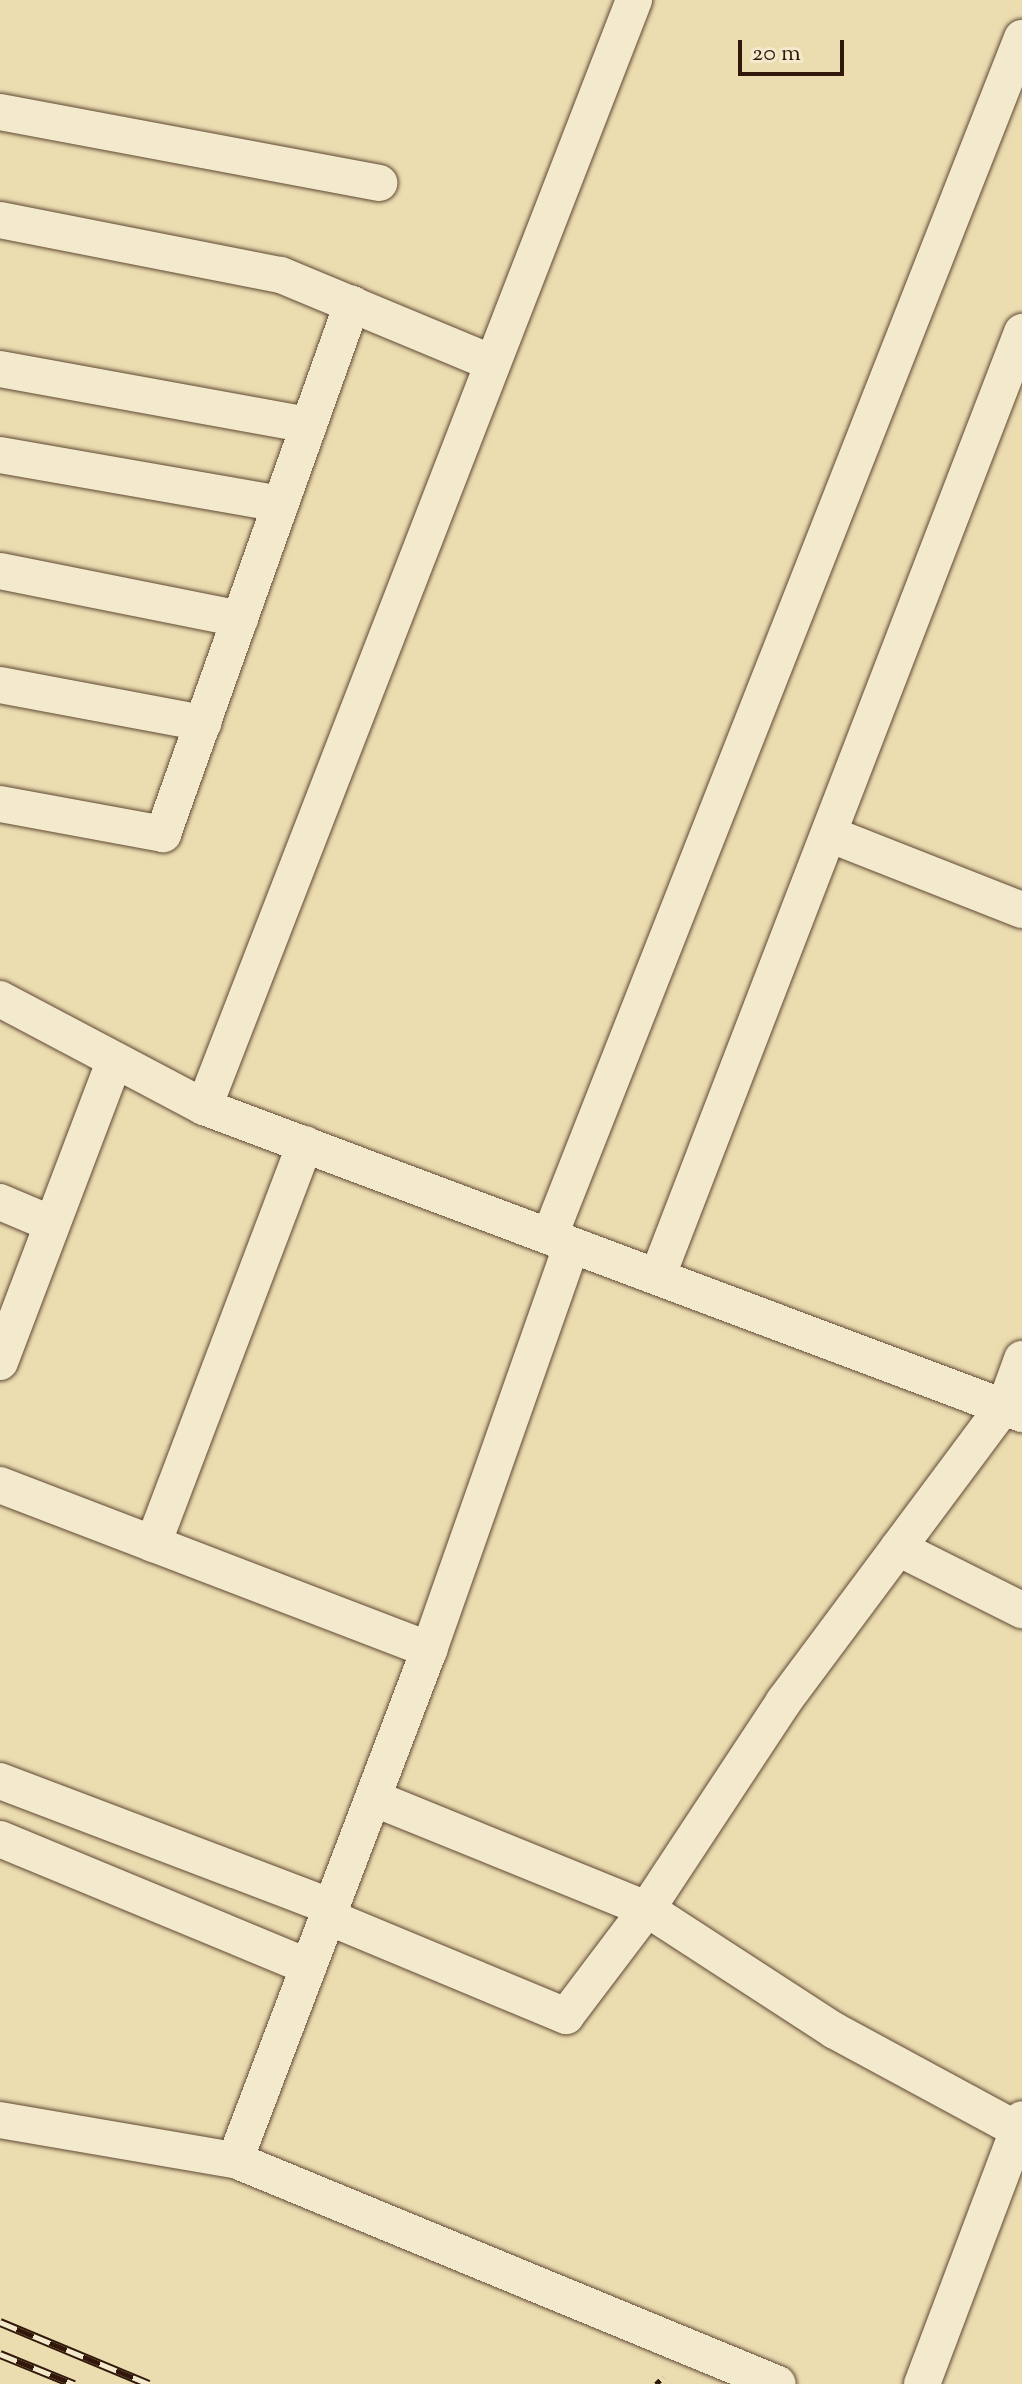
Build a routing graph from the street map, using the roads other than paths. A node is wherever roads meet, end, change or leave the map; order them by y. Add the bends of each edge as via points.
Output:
1 (634, 0) edge
2 (1022, 38) edge
3 (0, 112) edge
4 (379, 183) dead end
5 (0, 220) edge
6 (352, 304) junction
7 (1022, 332) edge
8 (492, 363) junction
9 (0, 369) edge
10 (309, 425) junction
11 (0, 455) edge
12 (281, 504) junction
13 (0, 571) edge
14 (240, 619) junction
15 (0, 685) edge
16 (203, 723) junction
17 (0, 804) edge
18 (829, 834) junction
19 (1022, 910) edge
20 (0, 999) edge
21 (115, 1060) junction
22 (204, 1107) junction
23 (305, 1144) junction
24 (0, 1202) edge
25 (52, 1224) junction
26 (560, 1242) junction
27 (658, 1275) junction
28 (1022, 1359) edge
29 (0, 1362) edge
30 (1014, 1409) edge
31 (0, 1485) edge
32 (153, 1544) junction
33 (898, 1548) junction
34 (1022, 1610) edge
35 (429, 1650) junction
36 (0, 1781) edge
37 (373, 1798) junction
38 (0, 1839) edge
39 (647, 1909) junction
40 (330, 1912) junction
41 (309, 1967) junction
42 (0, 2120) edge
43 (1020, 2124) edge
44 (235, 2160) junction
45 (778, 2384) edge
46 (922, 2384) edge

1 - 8 street
2 - 26 street
3 - 4 street
5 - 6 street via 281,275
6 - 8 street
6 - 10 street
7 - 18 street
8 - 22 street
9 - 10 street
10 - 12 street
11 - 12 street
12 - 14 street
13 - 14 street
14 - 16 street
15 - 16 street
16 - 17 street via 163,834
18 - 19 street
18 - 27 street
20 - 21 street
21 - 22 street
21 - 25 street
22 - 23 street
23 - 26 street
23 - 32 street
24 - 25 street
25 - 29 street
26 - 27 street
26 - 35 street
27 - 30 street
28 - 30 street
30 - 33 street
31 - 32 street
32 - 35 street
33 - 34 street
33 - 39 street via 784,1701
35 - 37 street
36 - 40 street
37 - 39 street
37 - 40 street
38 - 41 street
39 - 40 street via 566,2016
39 - 43 street via 835,2031
40 - 41 street
41 - 44 street
42 - 44 street
43 - 46 street
44 - 45 street

